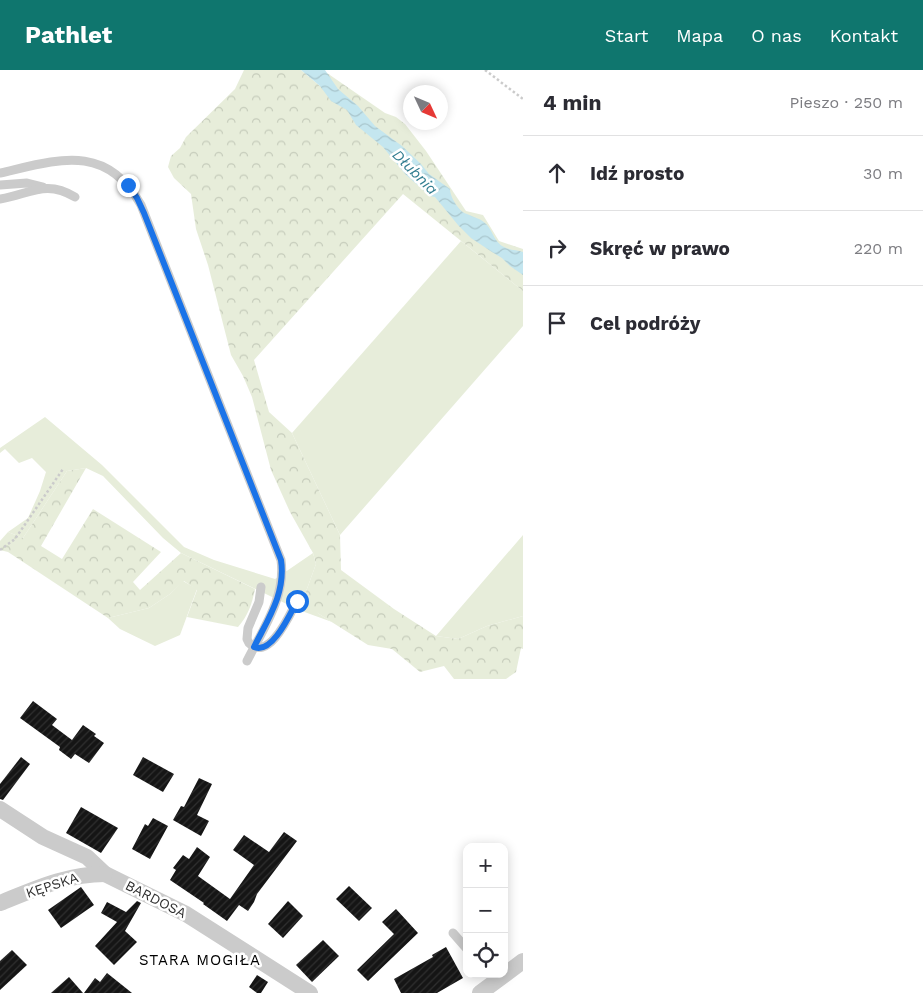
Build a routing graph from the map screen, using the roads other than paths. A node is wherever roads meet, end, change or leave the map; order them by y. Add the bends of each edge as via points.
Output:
1 (0, 173) edge
2 (0, 185) edge
3 (43, 187) junction
4 (75, 197) dead end
5 (0, 199) edge
6 (262, 587) dead end
7 (297, 601) dead end
8 (254, 647) junction
9 (247, 661) dead end
10 (0, 809) edge
11 (105, 874) junction
12 (0, 903) edge
13 (453, 933) dead end
14 (463, 944) edge
15 (523, 961) edge
16 (508, 969) edge
17 (492, 978) edge
18 (310, 993) edge
19 (480, 993) edge

1 - 8 lane via 62,160 86,161 114,173 128,185 141,204 281,560 279,593
2 - 3 lane via 27,183
3 - 4 lane
3 - 5 lane
6 - 8 lane via 246,634
7 - 8 lane via 271,642 264,648
8 - 9 lane
10 - 11 street, BARDOSA via 43,837 87,857
11 - 12 street, KĘPSKA via 76,875
11 - 18 street, BARDOSA via 174,907
13 - 14 lane
15 - 16 street
17 - 19 street

